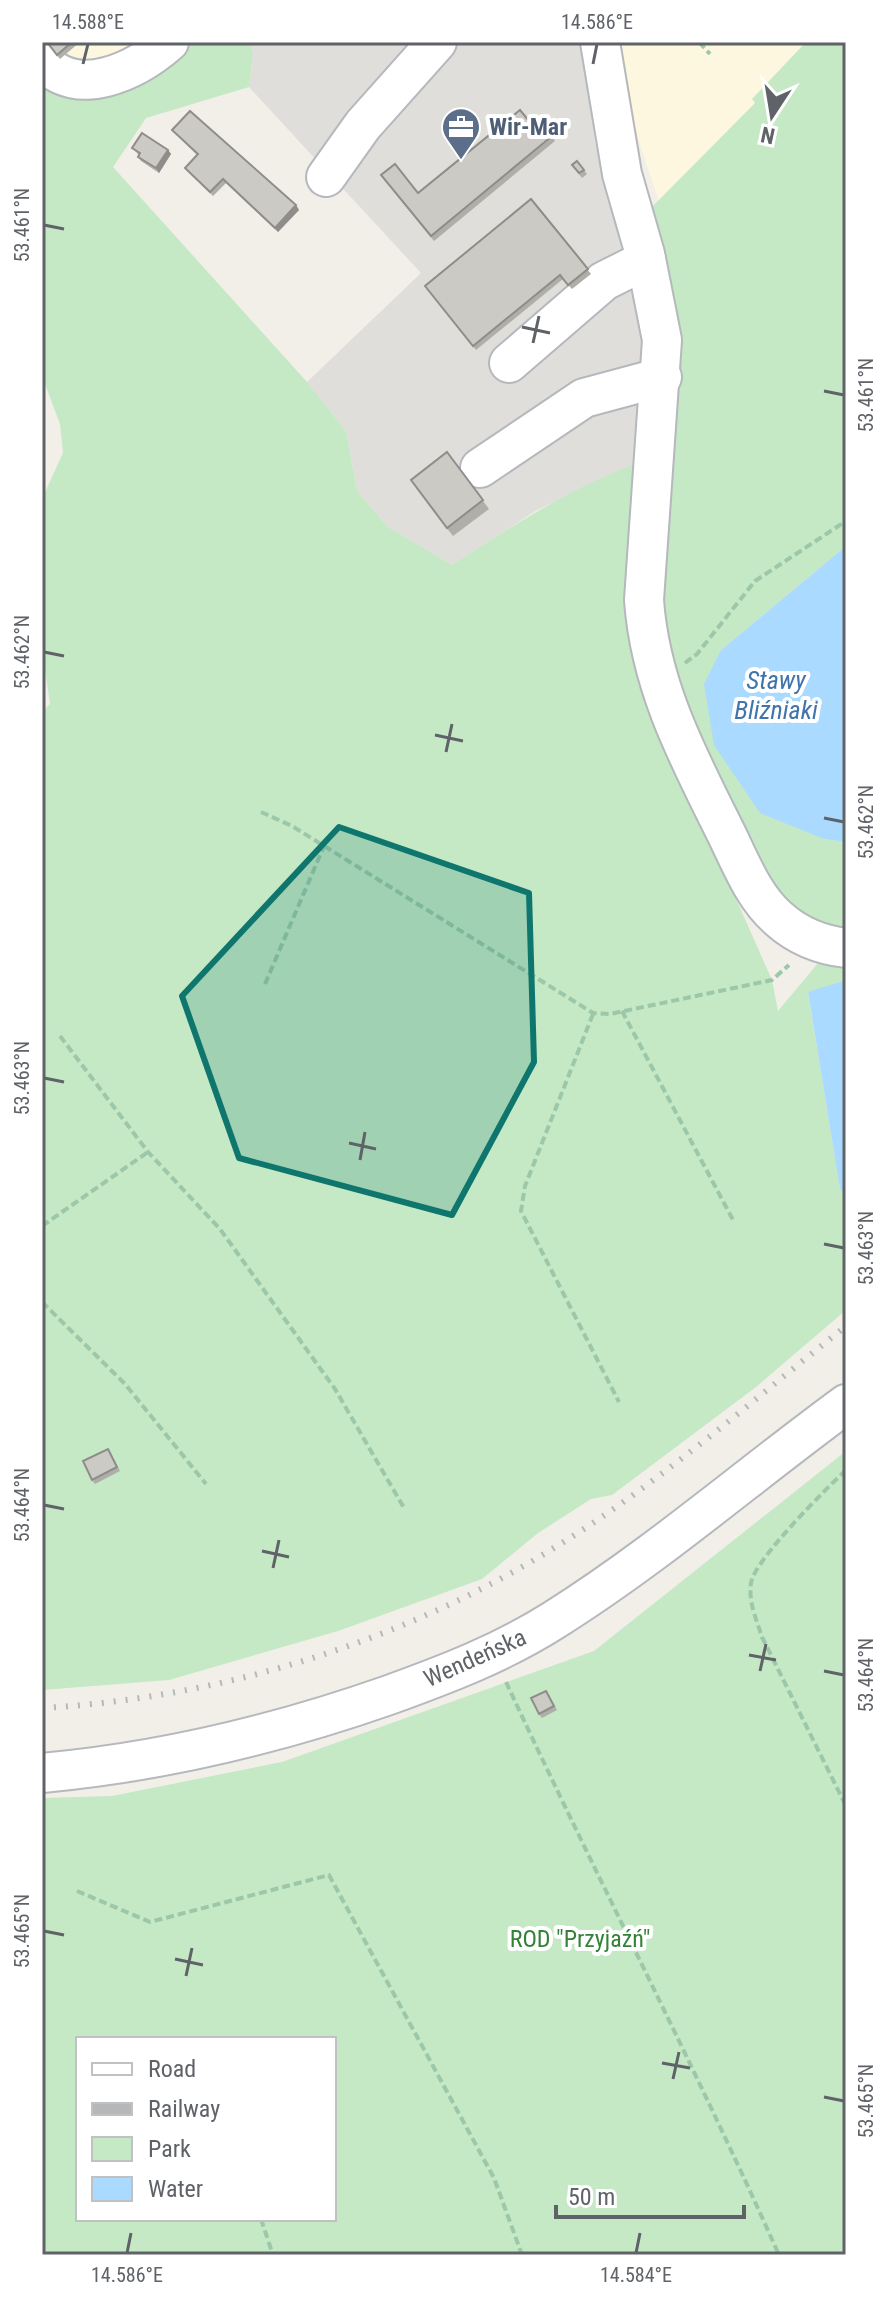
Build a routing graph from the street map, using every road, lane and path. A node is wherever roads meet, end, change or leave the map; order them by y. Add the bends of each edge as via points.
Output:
1 (169, 42) edge
2 (437, 42) edge
3 (600, 42) edge
4 (699, 42) edge
5 (710, 54) dead end
6 (42, 60) edge
7 (326, 177) dead end
8 (646, 260) junction
9 (509, 363) dead end
10 (662, 377) junction
11 (480, 468) dead end
12 (846, 521) edge
13 (657, 683) junction
14 (261, 812) dead end
15 (324, 846) junction
16 (846, 948) edge
17 (772, 980) dead end
18 (265, 984) dead end
19 (622, 1011) junction
20 (593, 1013) junction
21 (60, 1036) dead end
22 (148, 1152) junction
23 (733, 1220) dead end
24 (42, 1226) edge
25 (42, 1302) edge
26 (619, 1402) dead end
27 (846, 1404) edge
28 (846, 1470) edge
29 (206, 1484) dead end
30 (404, 1508) dead end
31 (494, 1654) junction
32 (42, 1773) edge
33 (846, 1806) edge
34 (77, 1891) dead end
35 (262, 2221) edge
36 (273, 2255) edge
37 (522, 2255) edge
38 (779, 2255) edge

1 - 6 street via 105,80 76,81
2 - 7 street via 380,104
3 - 8 street via 622,174
4 - 5 path
8 - 9 street via 604,281
8 - 10 street via 659,313
10 - 11 street via 584,398
10 - 13 street via 644,600
12 - 13 path via 755,581 697,654
13 - 16 street via 690,761 762,901 792,930
14 - 15 path
15 - 18 path
15 - 20 path
17 - 19 path
19 - 20 path
19 - 23 path
20 - 26 path via 525,1186 521,1211
21 - 22 path
22 - 24 path
22 - 30 path via 220,1229 335,1389
25 - 29 path via 125,1384
27 - 31 street, Wendeńska via 556,1619
28 - 33 path via 761,1562 751,1582 762,1637
31 - 32 street, Wendeńska via 344,1711 242,1741 153,1760
31 - 38 path
34 - 37 path via 150,1922 329,1875 494,2178
35 - 36 path

